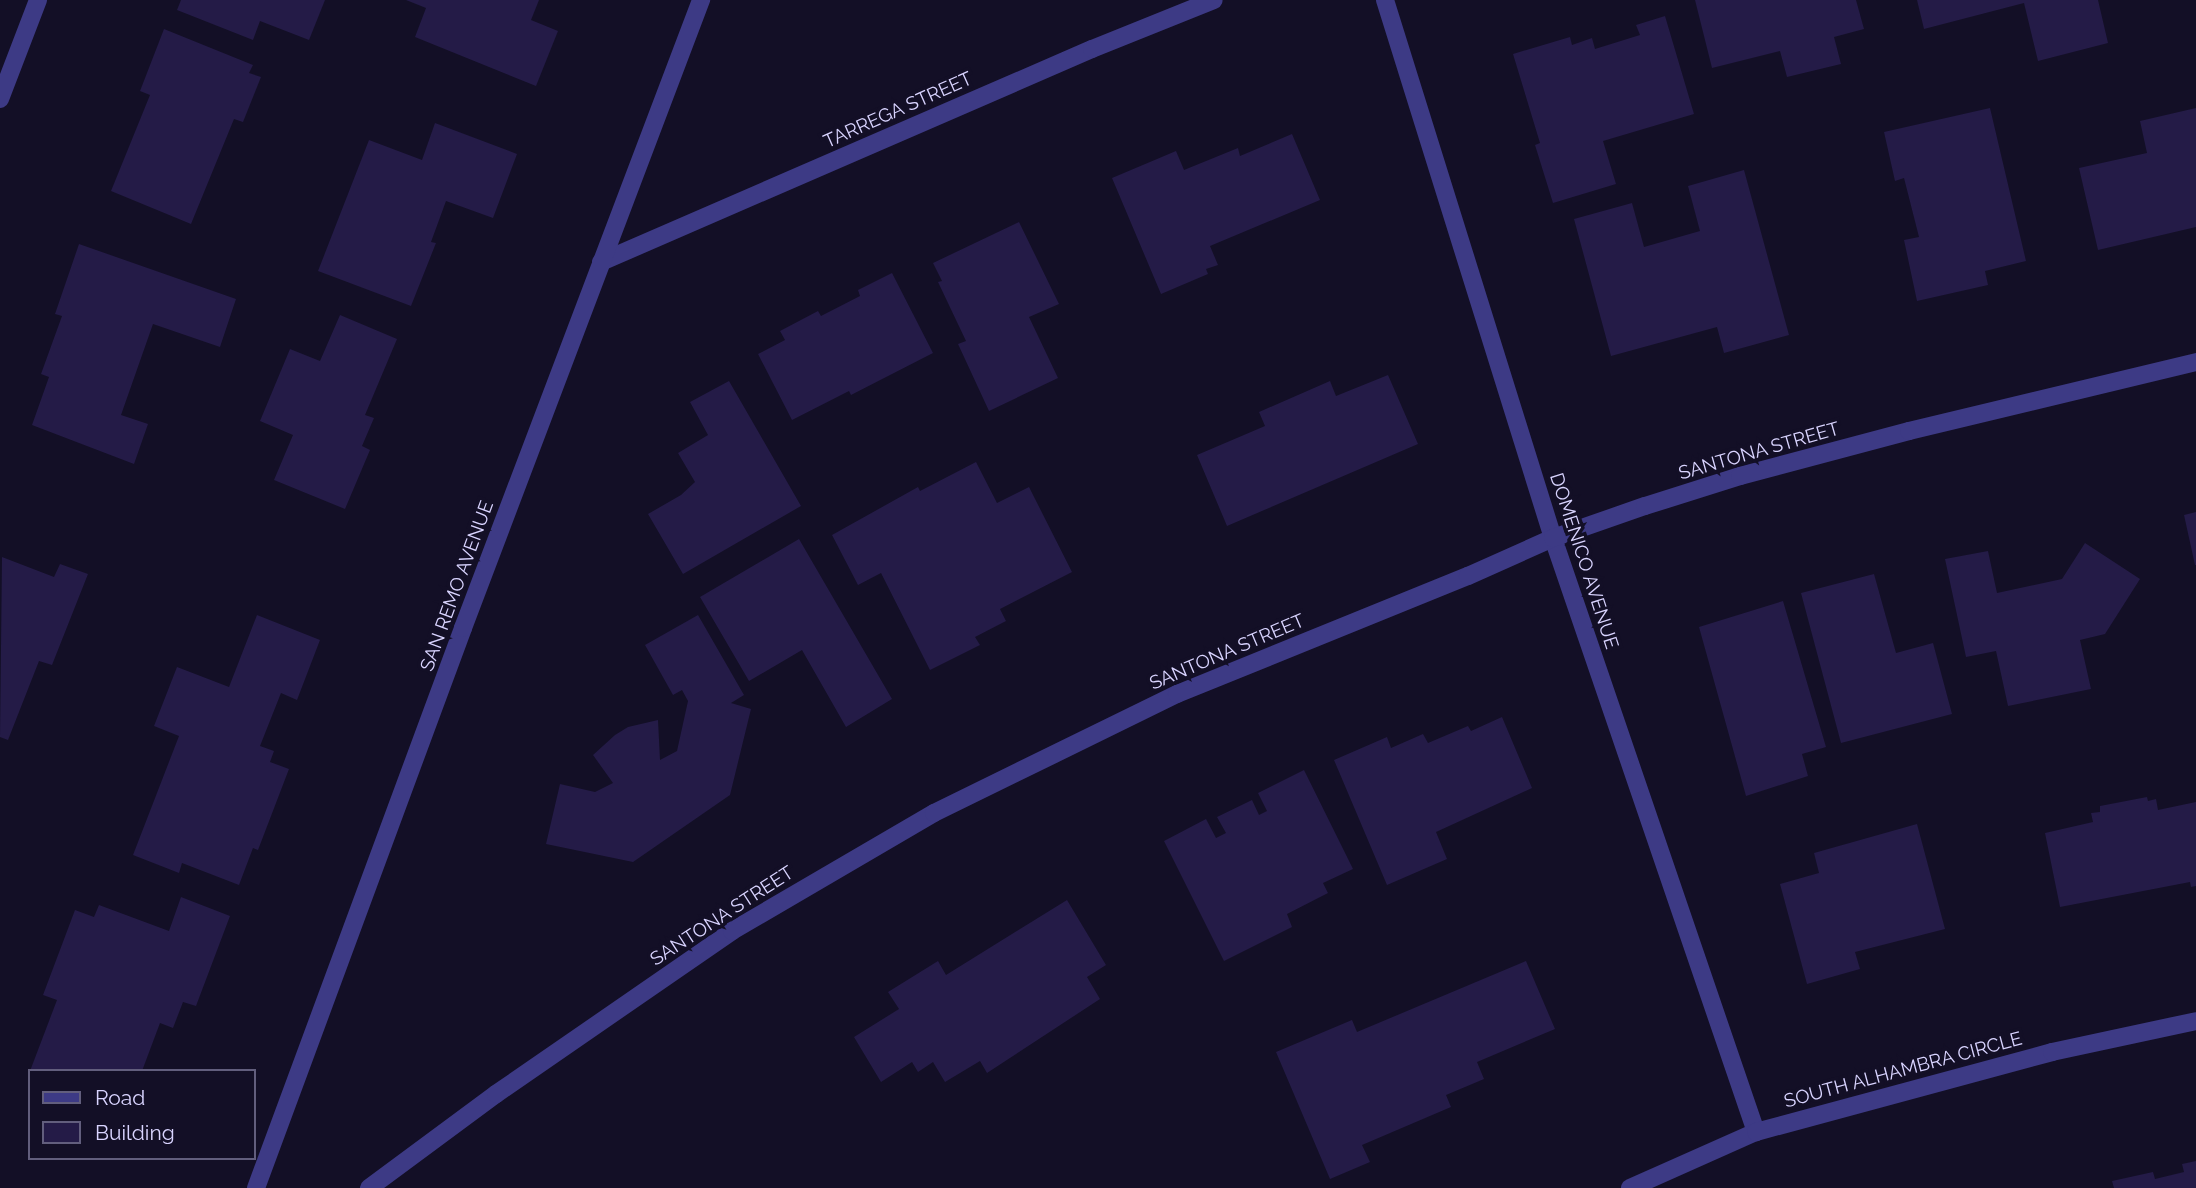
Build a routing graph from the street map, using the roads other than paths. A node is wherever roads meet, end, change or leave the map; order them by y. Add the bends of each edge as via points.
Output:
1 (38, 0) edge
2 (701, 0) edge
3 (1214, 0) edge
4 (1385, 0) edge
5 (0, 99) edge
6 (601, 262) junction
7 (2196, 362) edge
8 (1553, 538) junction
9 (2196, 1021) edge
10 (1756, 1132) junction
11 (256, 1188) edge
12 (369, 1188) edge
13 (1630, 1188) edge

1 - 5 street
2 - 6 street, SAN REMO AVENUE
3 - 6 street, TARREGA STREET via 1092,48
4 - 8 street, DOMENICO AVENUE
6 - 11 street, SAN REMO AVENUE
7 - 8 street, SANTONA STREET via 1740,476
8 - 10 street, DOMENICO AVENUE
8 - 12 street, SANTONA STREET via 1177,694 868,849 732,931
9 - 10 street, SOUTH ALHAMBRA CIRCLE via 2052,1052
10 - 13 street, SOUTH ALHAMBRA CIRCLE

